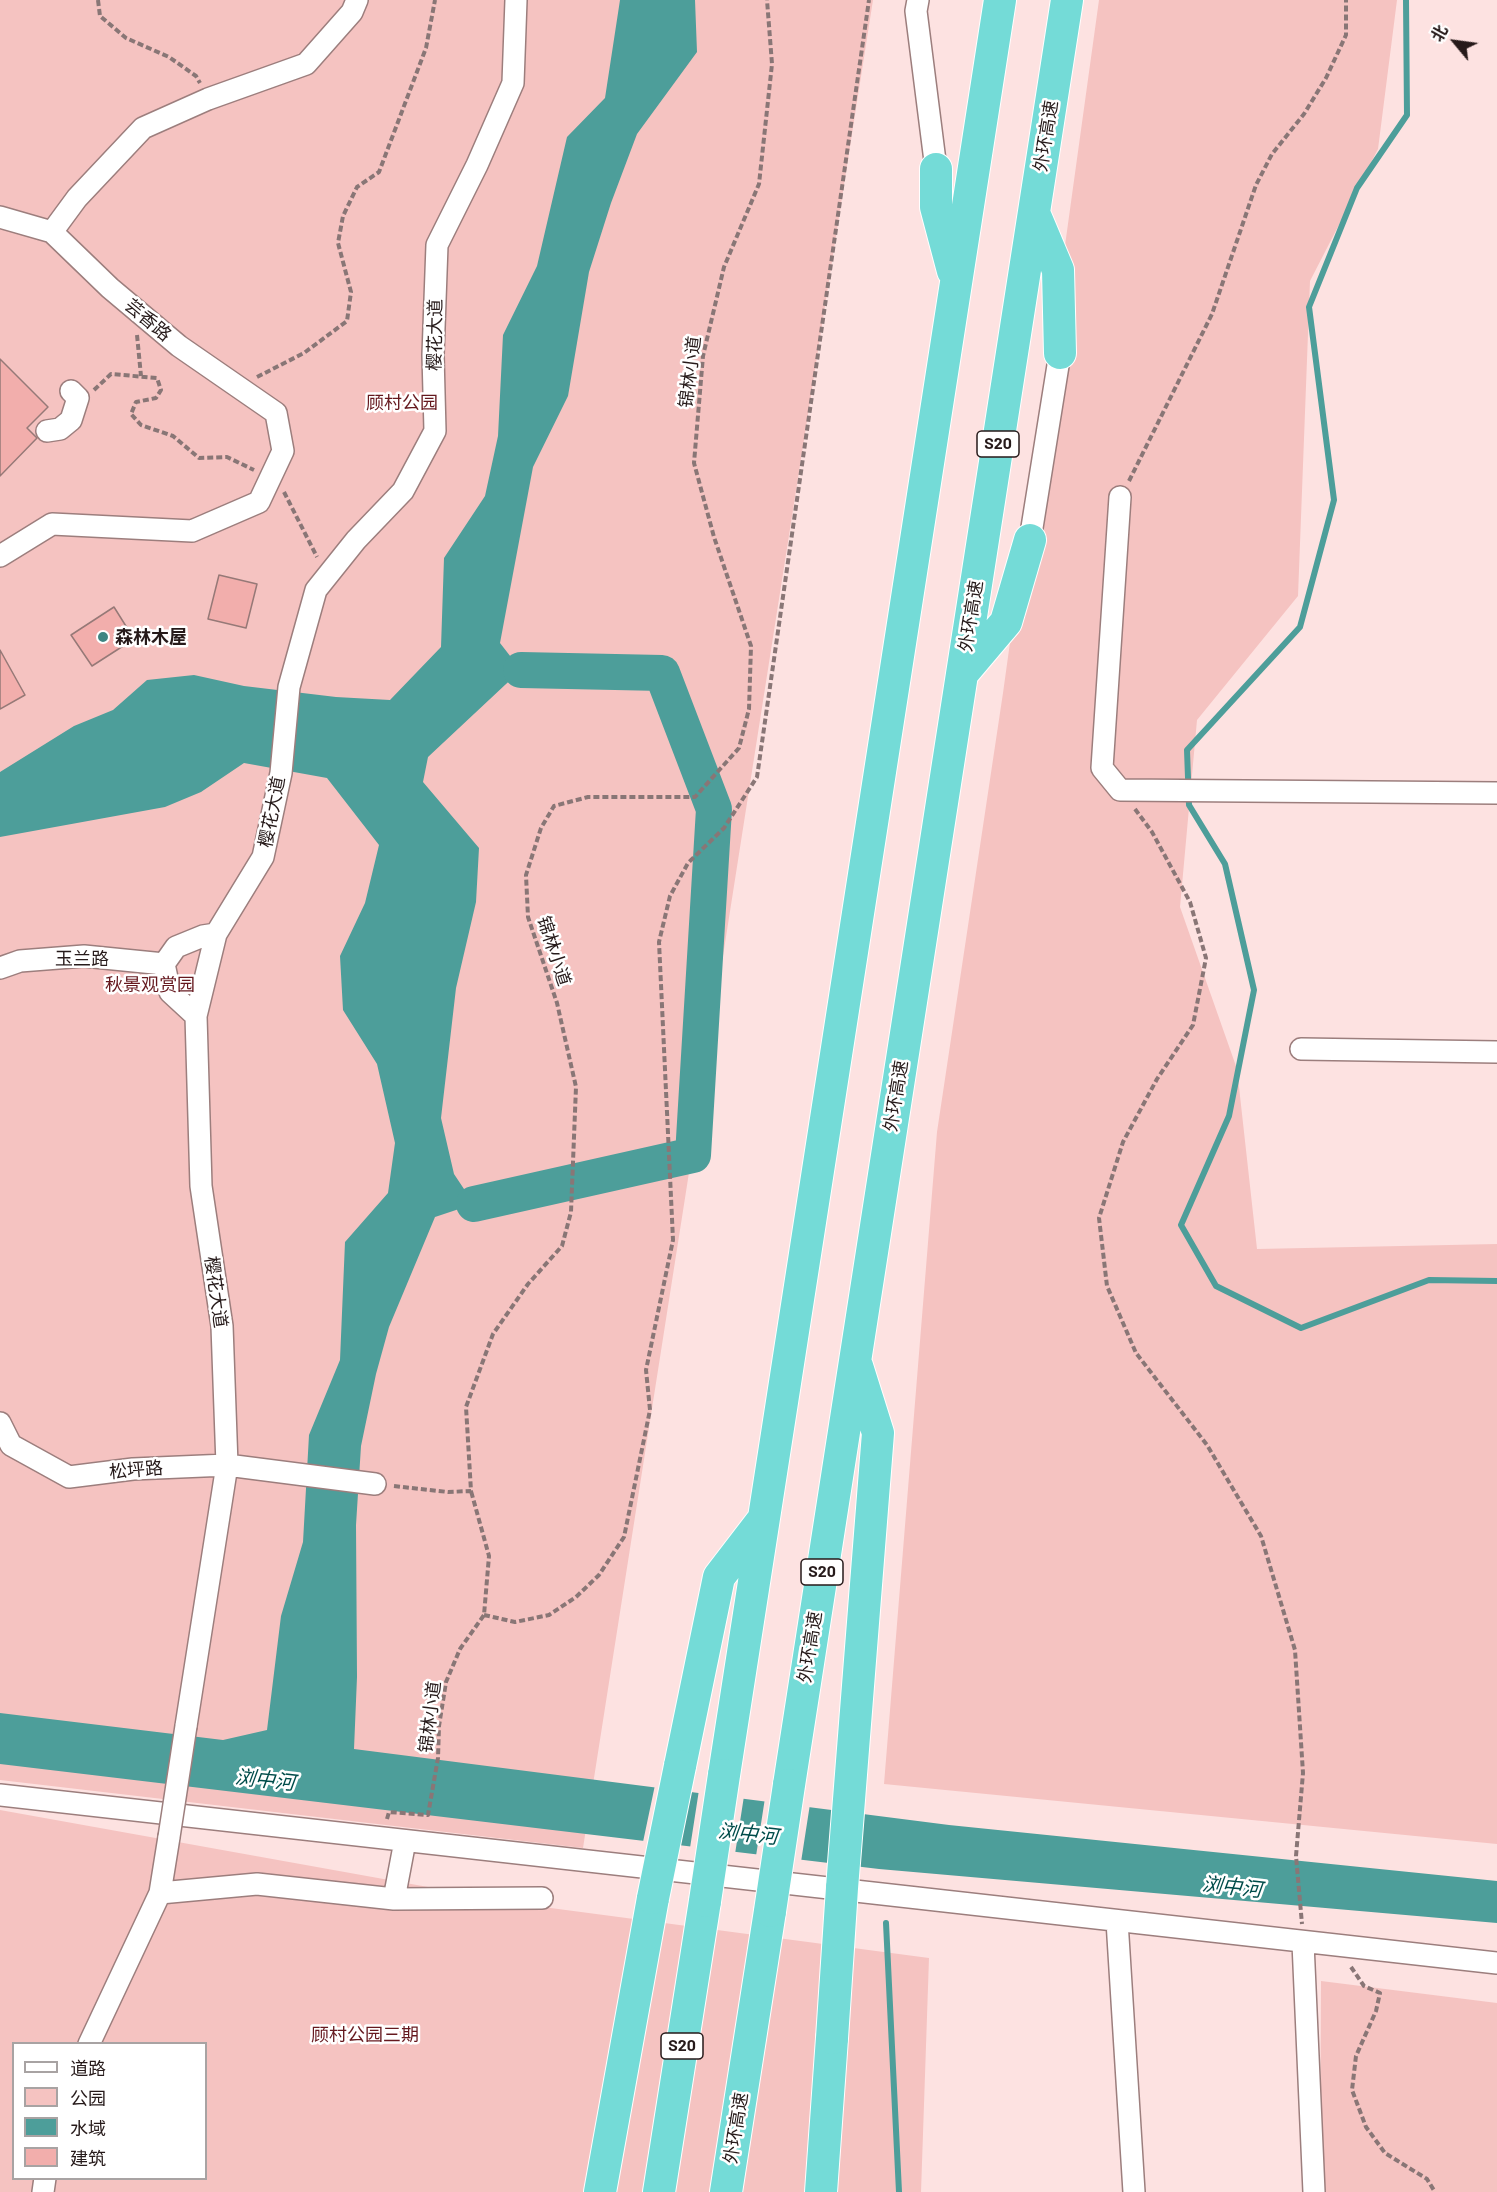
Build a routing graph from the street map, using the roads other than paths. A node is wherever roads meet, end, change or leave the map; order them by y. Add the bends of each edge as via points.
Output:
1 (357, 0) edge
2 (516, 0) edge
3 (918, 0) edge
4 (1000, 0) edge
5 (1067, 0) edge
6 (936, 169) joint
7 (1034, 212) junction
8 (0, 217) edge
9 (52, 232) junction
10 (956, 283) junction
11 (1060, 353) joint
12 (74, 395) road end
13 (47, 431) dead end
14 (1120, 497) road end
15 (1030, 540) joint
16 (0, 556) edge
17 (962, 675) junction
18 (1497, 793) edge
19 (216, 934) junction
20 (164, 964) junction
21 (0, 968) edge
22 (196, 1016) junction
23 (1301, 1049) dead end
24 (1497, 1052) edge
25 (855, 1360) junction
26 (0, 1423) edge
27 (227, 1465) junction
28 (375, 1484) road end
29 (764, 1518) junction
30 (0, 1795) edge
31 (405, 1841) junction
32 (160, 1893) junction
33 (542, 1898) dead end
34 (394, 1899) junction
35 (1117, 1920) junction
36 (1303, 1938) junction
37 (1497, 1963) edge
38 (89, 2042) edge
39 (600, 2192) edge
40 (659, 2192) edge
41 (726, 2192) edge
42 (821, 2192) edge
43 (1134, 2192) edge
44 (1314, 2192) edge

1 - 9 street via 352,12 306,64 207,99 143,128 77,198
2 - 19 street, 樱花大道 via 513,83 437,245 435,431 403,491 316,590 289,687 281,772 263,857
3 - 6 street via 916,11
4 - 10 highway, S20
5 - 7 highway, 外环高速 / S20
6 - 10 highway via 936,207
7 - 11 highway via 1058,270
7 - 17 highway, 外环高速 / S20
8 - 9 street
9 - 16 street, 芸香路 via 179,346 276,413 283,451 259,502 192,531 52,524
10 - 29 highway, S20
11 - 15 street
12 - 13 street via 71,420 60,429
14 - 18 street via 1102,768 1120,790
15 - 17 highway via 1006,622
17 - 25 highway, 外环高速 / S20
19 - 20 street via 176,947
19 - 22 street, 樱花大道
20 - 21 street, 玉兰路 via 84,956 20,961
20 - 22 street via 170,992
22 - 27 street, 樱花大道 via 201,1186 222,1326
23 - 24 street
25 - 41 highway, 外环高速 / S20, bridge
25 - 42 highway, bridge via 878,1432
26 - 27 street, 松坪路 via 11,1445 69,1477 133,1469
27 - 28 street, 松坪路
27 - 32 street, 樱花大道, bridge
29 - 39 highway, bridge via 719,1577 653,1898
29 - 40 highway, S20, bridge
30 - 31 street
31 - 34 street
31 - 35 street
32 - 34 street via 257,1884
32 - 38 street, 樱花大道
33 - 34 street
35 - 36 street
35 - 43 street
36 - 37 street
36 - 44 street

